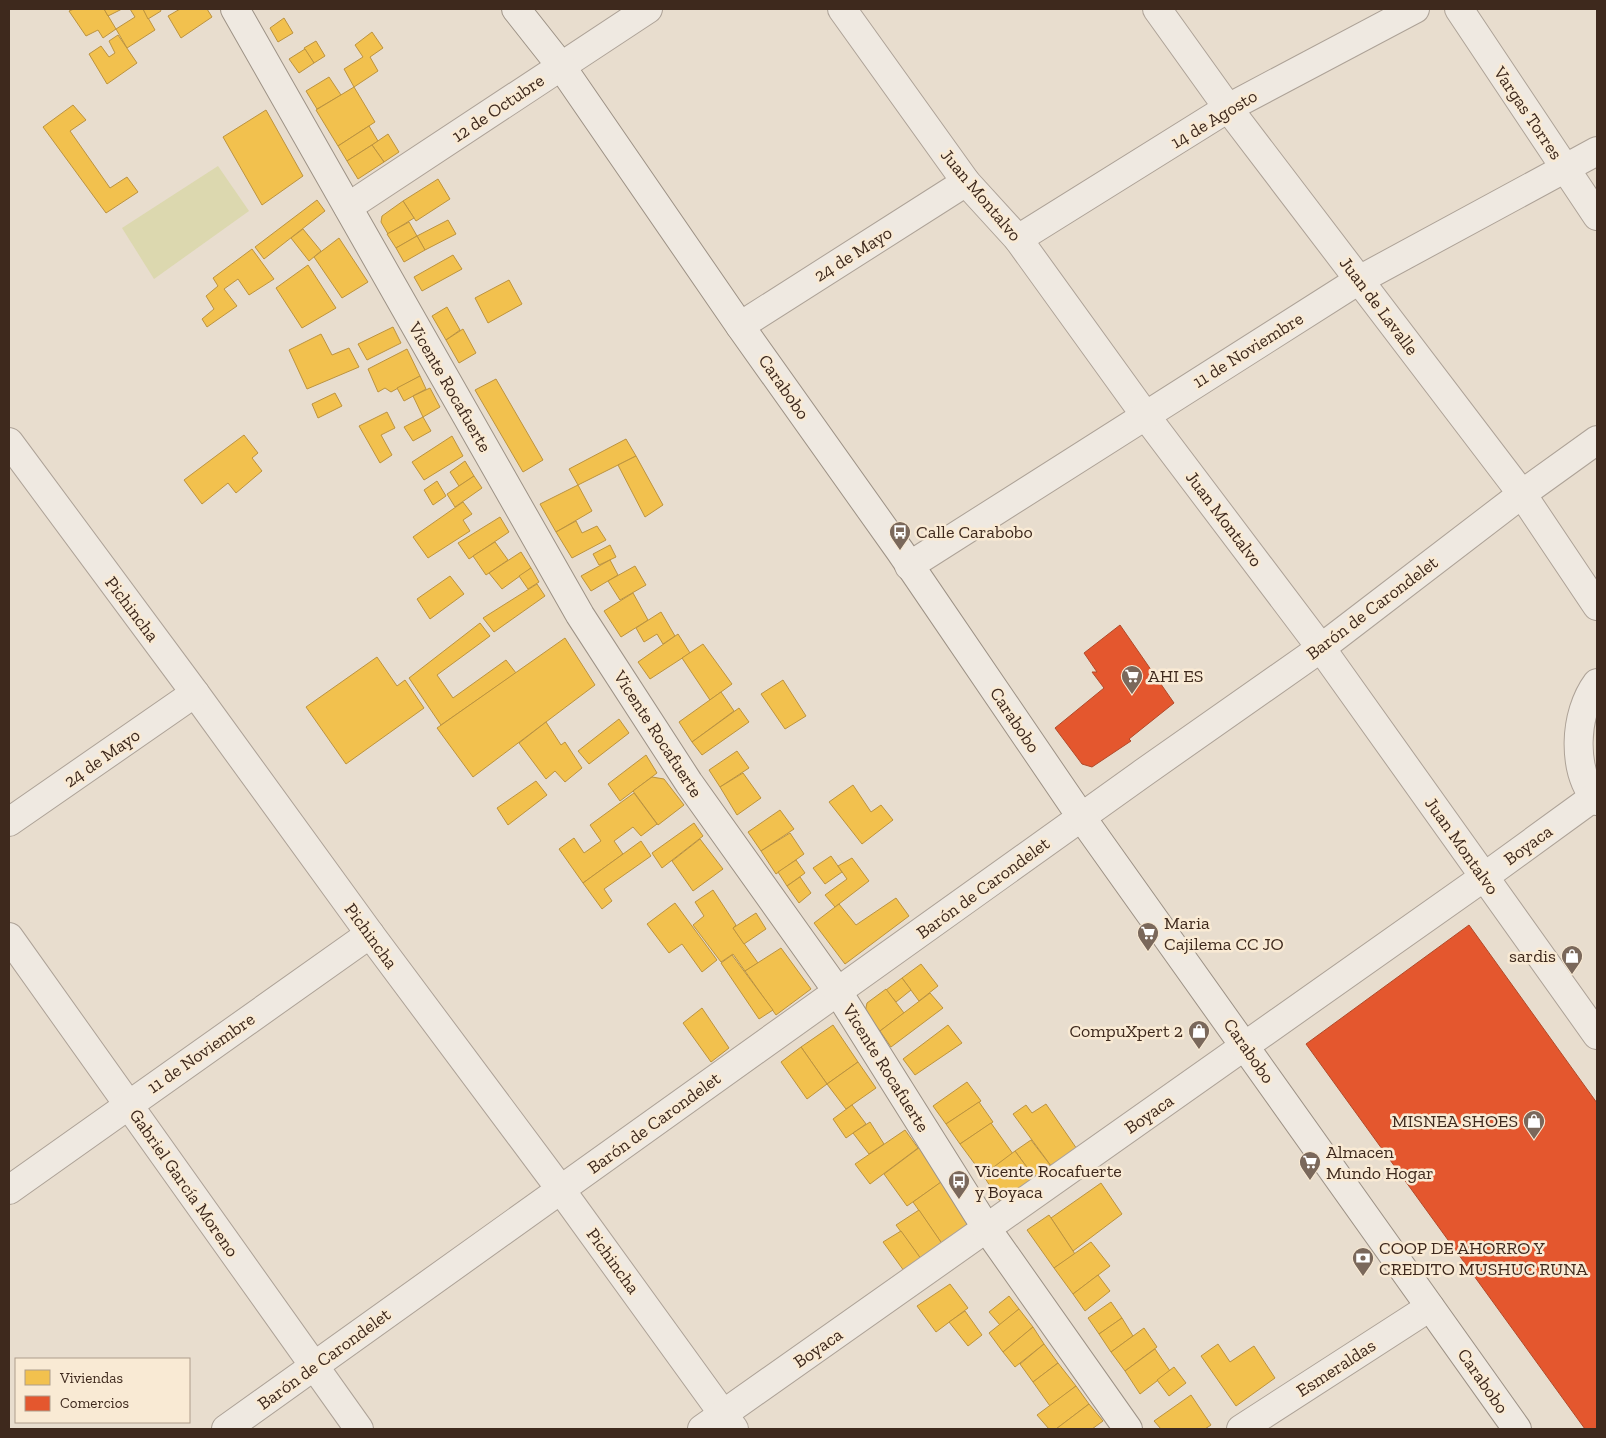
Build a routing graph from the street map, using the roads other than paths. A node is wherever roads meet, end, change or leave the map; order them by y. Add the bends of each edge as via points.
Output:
1 (235, 9) edge
2 (516, 9) edge
3 (648, 9) edge
4 (842, 9) edge
5 (1157, 9) edge
6 (1415, 9) edge
7 (1459, 9) edge
8 (561, 66) junction
9 (1228, 108) junction
10 (1597, 151) edge
11 (1565, 169) junction
12 (966, 182) junction
13 (348, 207) junction
14 (1597, 216) edge
15 (1018, 240) junction
16 (1359, 280) junction
17 (740, 326) junction
18 (1146, 415) junction
19 (1597, 440) edge
20 (10, 447) edge
21 (1522, 494) junction
22 (910, 566) junction
23 (1597, 606) edge
24 (1321, 648) junction
25 (1597, 683) edge
26 (195, 693) junction
27 (1595, 799) edge
28 (1082, 818) junction
29 (9, 822) edge
30 (1484, 877) junction
31 (370, 934) junction
32 (9, 937) edge
33 (838, 992) junction
34 (1597, 1035) edge
35 (1245, 1046) junction
36 (128, 1105) junction
37 (9, 1190) edge
38 (561, 1190) junction
39 (987, 1229) junction
40 (1430, 1307) junction
41 (314, 1366) junction
42 (720, 1424) edge
43 (226, 1429) edge
44 (359, 1429) edge
45 (1128, 1429) edge
46 (1241, 1429) edge
47 (1517, 1429) edge

1 - 13 street, Vicente Rocafuerte
2 - 8 street, Carabobo
3 - 8 street, 12 de Octubre
4 - 12 street, Juan Montalvo
5 - 9 street, Juan de Lavalle
6 - 9 street, 14 de Agosto
7 - 11 street, Vargas Torres
8 - 13 street, 12 de Octubre
8 - 17 street, Carabobo
9 - 15 street, 14 de Agosto
9 - 16 street, Juan de Lavalle
10 - 11 street, 11 de Noviembre
11 - 14 street, Vargas Torres
11 - 16 street, 11 de Noviembre
12 - 15 street, Juan Montalvo
12 - 17 street, 24 de Mayo
13 - 33 street, Vicente Rocafuerte via 580,615 689,783
15 - 18 street, Juan Montalvo
16 - 18 street, 11 de Noviembre
16 - 21 street, Juan de Lavalle
17 - 22 street, Carabobo
18 - 22 street, 11 de Noviembre
18 - 24 street, Juan Montalvo
19 - 21 street, Barón de Carondelet
20 - 26 street, Pichincha
21 - 23 street, Juan de Lavalle
21 - 24 street, Barón de Carondelet
22 - 28 street, Carabobo
24 - 28 street, Barón de Carondelet
24 - 30 street, Juan Montalvo
25 - 27 street via 1581,717 1578,745 1582,772
26 - 29 street, 24 de Mayo
26 - 31 street, Pichincha
27 - 30 street, Boyaca
28 - 33 street, Barón de Carondelet
28 - 35 street, Carabobo
30 - 34 street, Juan Montalvo
30 - 35 street, Boyaca
31 - 36 street, 11 de Noviembre
31 - 38 street, Pichincha
32 - 36 street, Gabriel García Moreno
33 - 38 street, Barón de Carondelet
33 - 39 street, Vicente Rocafuerte
35 - 39 street, Boyaca
35 - 40 street, Carabobo
36 - 37 street, 11 de Noviembre
36 - 41 street, Gabriel García Moreno
38 - 41 street, Barón de Carondelet
38 - 42 street, Pichincha
39 - 42 street, Boyaca
39 - 45 street, Vicente Rocafuerte
40 - 46 street, Esmeraldas
40 - 47 street, Carabobo
41 - 43 street, Barón de Carondelet
41 - 44 street, Gabriel García Moreno

